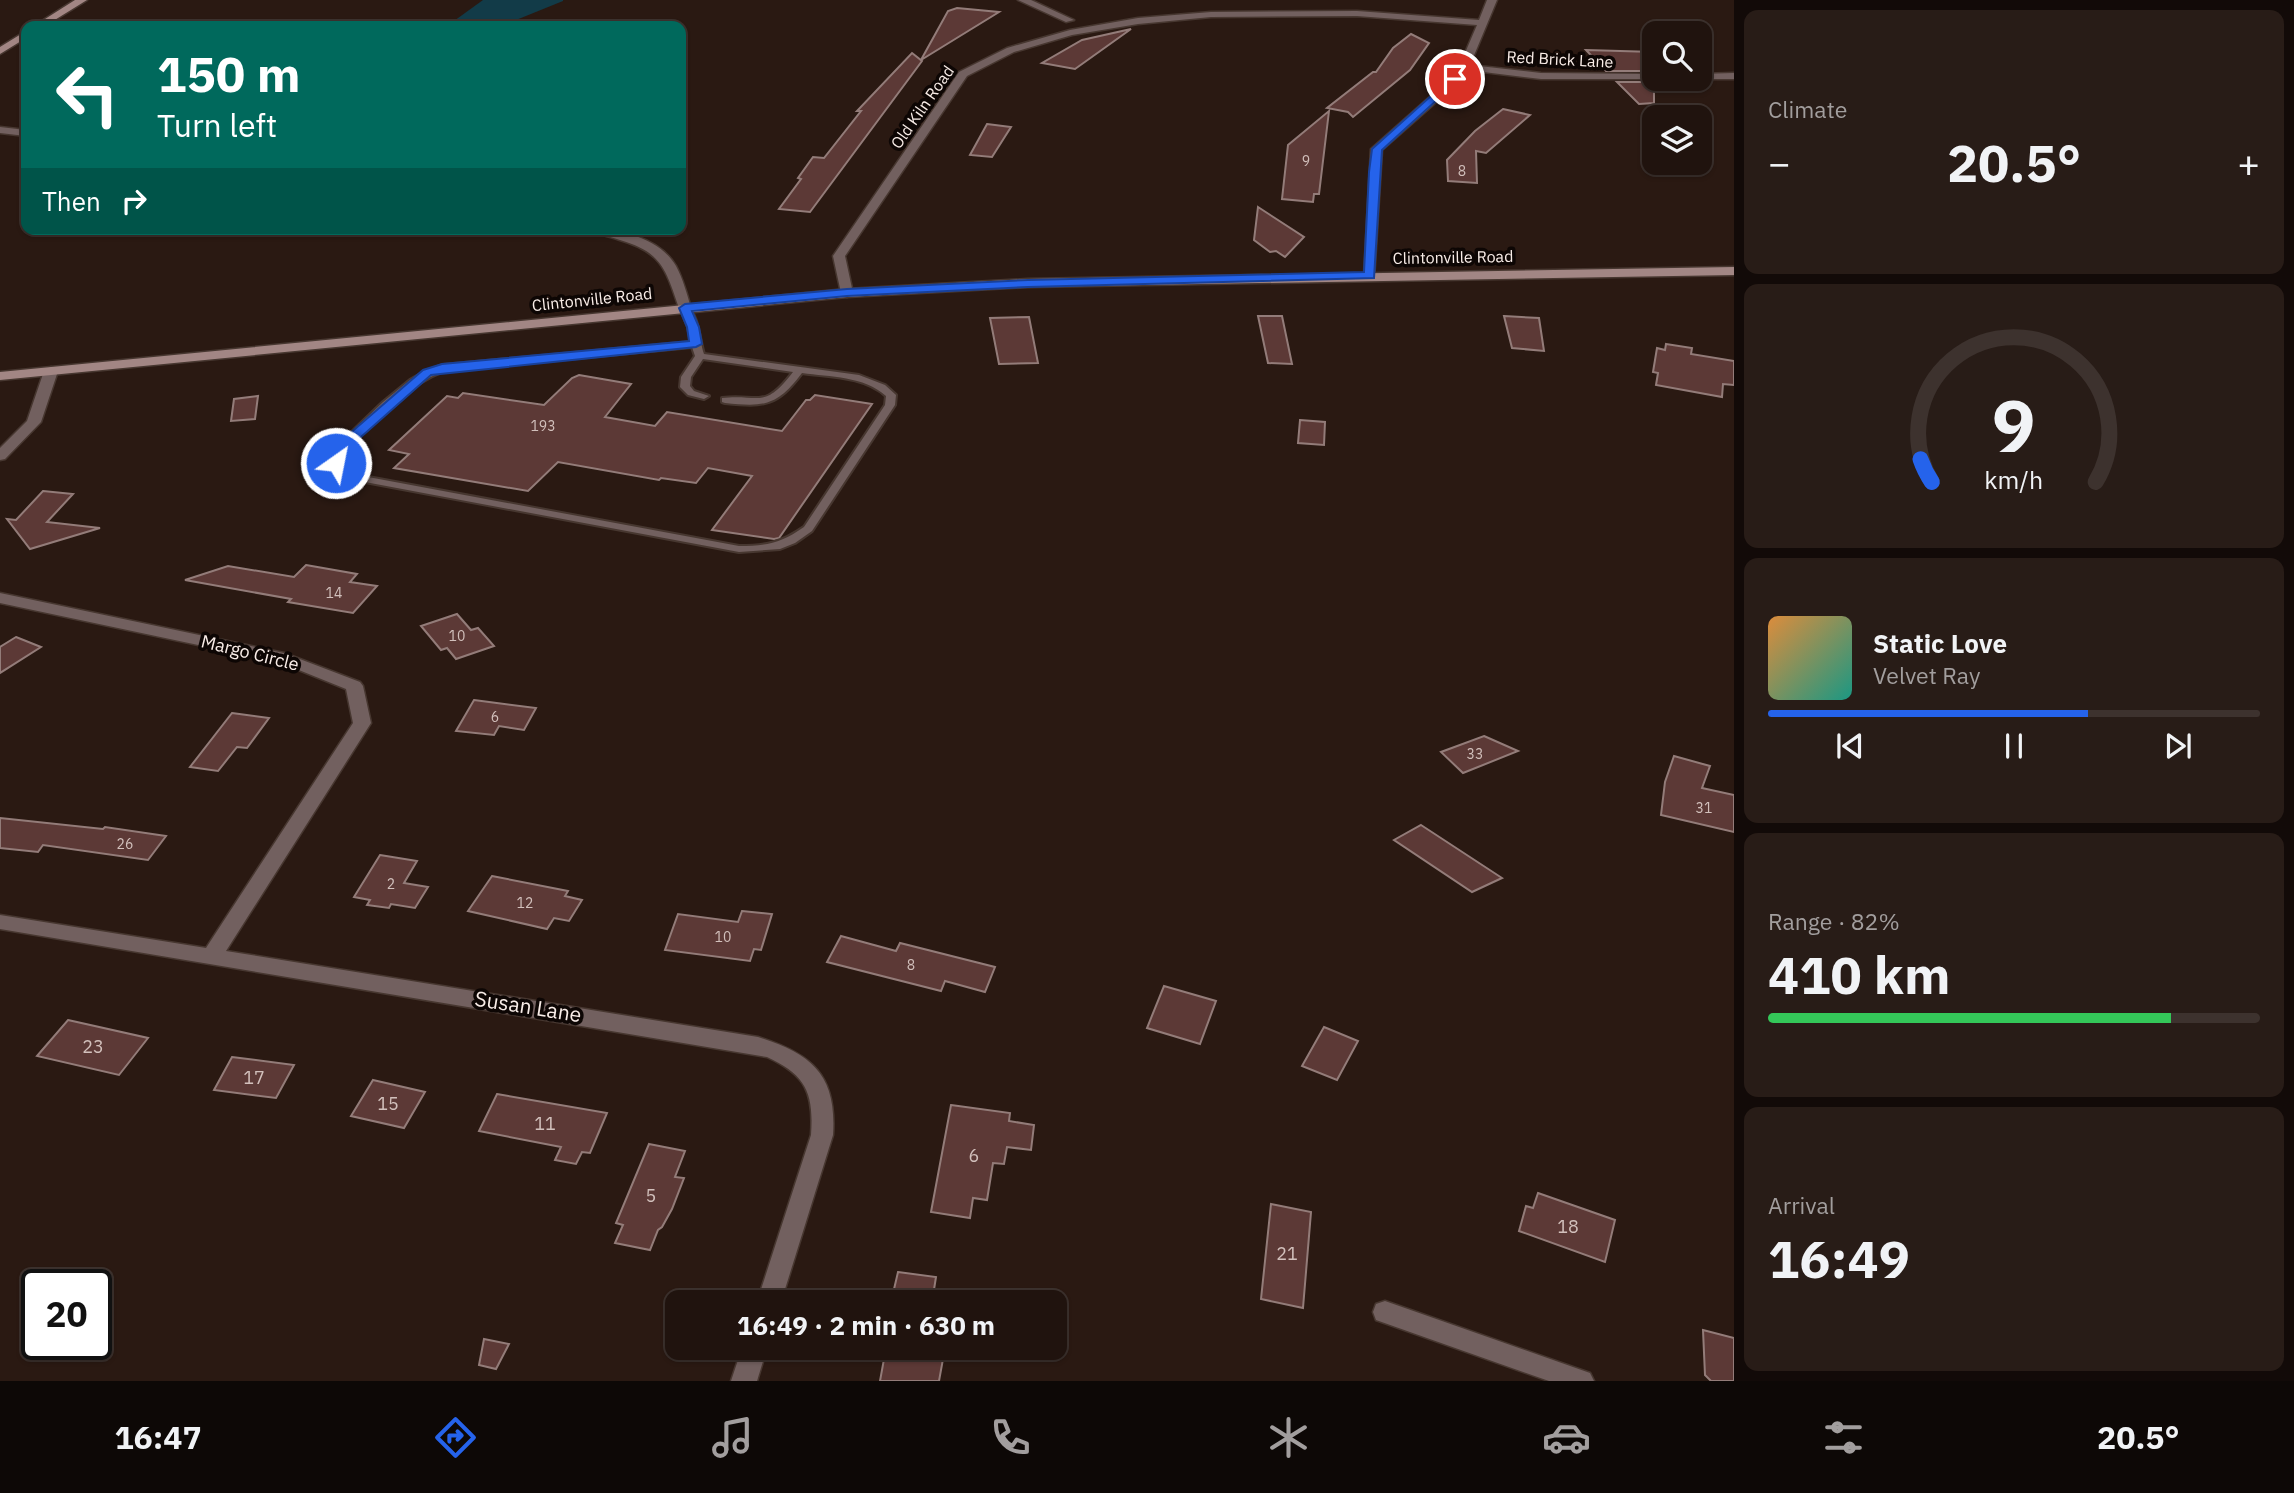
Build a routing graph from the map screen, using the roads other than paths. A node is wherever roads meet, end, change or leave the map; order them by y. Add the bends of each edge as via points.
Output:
1 (82, 0) edge
2 (1023, 0) edge
3 (1492, 0) edge
4 (1200, 3) dead end
5 (1081, 18) dead end
6 (1069, 20) junction
7 (47, 21) edge
8 (1482, 23) junction
9 (1057, 24) dead end
10 (1045, 27) dead end
11 (21, 37) edge
12 (0, 51) edge
13 (1464, 67) junction
14 (1734, 76) edge
15 (1642, 77) edge
16 (1712, 77) edge
17 (0, 130) edge
18 (21, 132) edge
19 (615, 235) edge
20 (1734, 271) edge
21 (1370, 276) junction
22 (847, 293) junction
23 (685, 308) junction
24 (696, 344) junction
25 (699, 356) junction
26 (51, 370) junction
27 (799, 370) junction
28 (0, 376) edge
29 (704, 396) dead end
30 (725, 400) dead end
31 (0, 456) edge
32 (0, 598) edge
33 (0, 922) edge
34 (212, 956) junction
35 (773, 1290) edge
36 (1385, 1312) dead end
37 (750, 1360) edge
38 (744, 1381) edge
39 (1581, 1381) edge

1 - 7 main road
2 - 6 street
3 - 8 street
4 - 8 street via 1302,4
5 - 6 street
6 - 9 street
8 - 13 street
10 - 22 street, Old Kiln Road via 982,56 963,74 839,256
11 - 12 main road
13 - 15 street, Red Brick Lane via 1541,76
13 - 21 street via 1377,149
14 - 16 street
17 - 18 street
19 - 23 street via 640,242 664,258
20 - 21 main road, Clintonville Road
21 - 22 main road, Clintonville Road via 1028,283
22 - 23 main road, Clintonville Road
23 - 24 lane
23 - 26 main road, Clintonville Road
24 - 25 lane
24 - 27 lane via 427,372 338,451 336,463 349,476 739,548 771,549 789,544 808,529 890,405 891,396 882,387 859,378
25 - 27 lane
25 - 29 lane via 685,387
26 - 28 main road, Clintonville Road
26 - 31 street via 34,422
27 - 30 lane via 774,399
32 - 34 street, Margo Circle via 284,658 354,686 362,723
33 - 34 street, Susan Lane
34 - 35 street, Susan Lane via 785,1053 817,1084 825,1110
36 - 39 street
37 - 38 street

